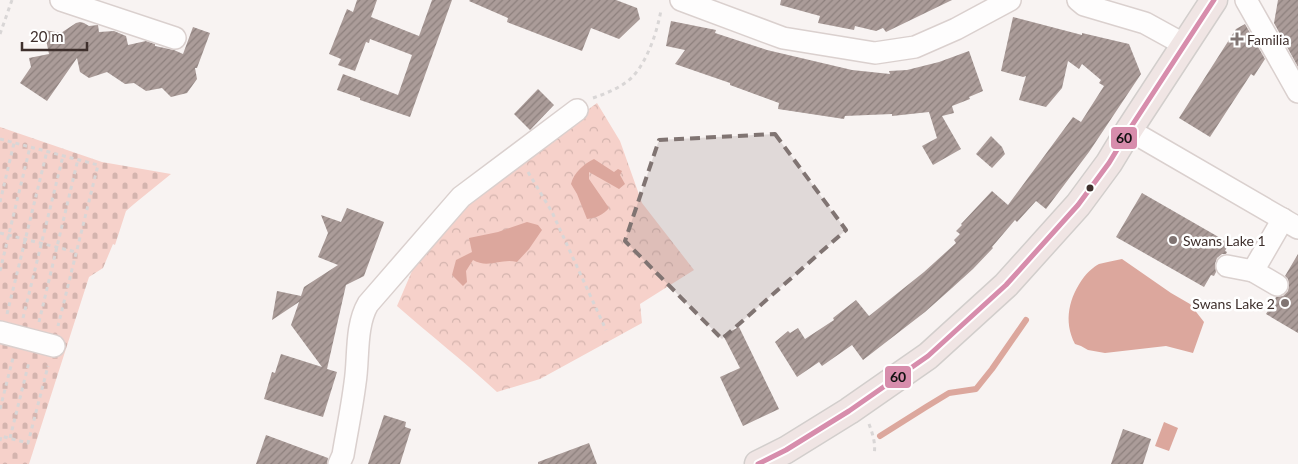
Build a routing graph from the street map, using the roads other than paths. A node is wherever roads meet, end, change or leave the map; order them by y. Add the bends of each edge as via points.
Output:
1 (61, 0) edge
2 (681, 0) edge
3 (1010, 0) edge
4 (1078, 0) edge
5 (1246, 0) edge
6 (1208, 2) edge
7 (175, 38) dead end
8 (1185, 45) junction
9 (1298, 92) edge
10 (577, 110) road end
11 (1129, 130) junction
12 (1290, 224) edge
13 (1227, 266) dead end
14 (1253, 271) junction
15 (1277, 285) dead end
16 (789, 457) edge
17 (339, 464) edge
18 (758, 464) edge

1 - 7 street
2 - 3 street via 784,38 875,53 915,47
4 - 8 street via 1084,5 1145,23
5 - 9 street
6 - 8 main road
8 - 11 main road
10 - 17 street via 461,197 368,304 360,322 355,382
11 - 12 street
11 - 16 main road via 1078,205 1006,285 928,356
12 - 14 street
13 - 14 street
14 - 15 street
16 - 18 main road

